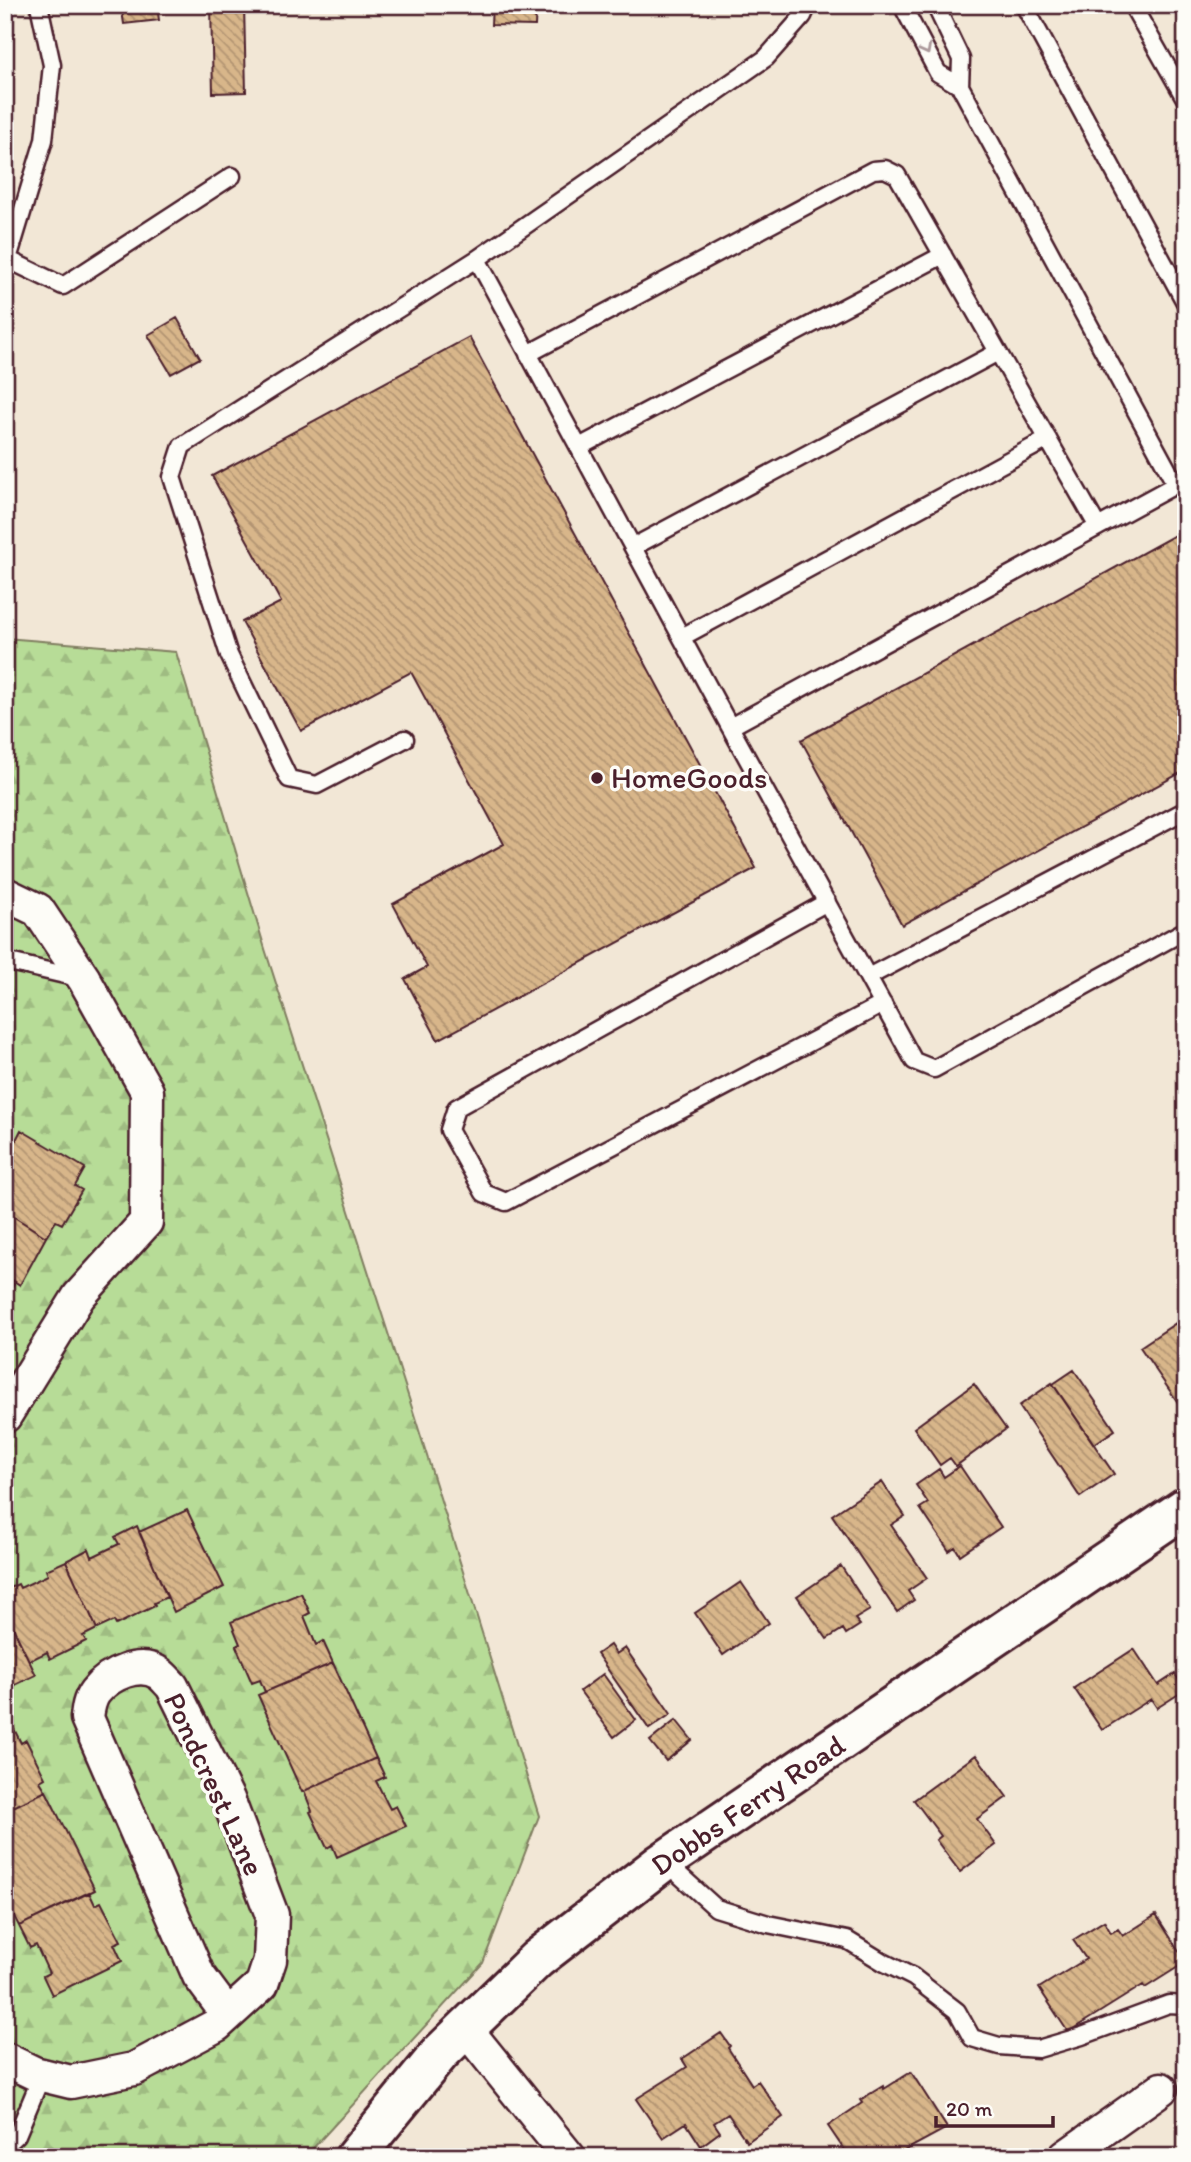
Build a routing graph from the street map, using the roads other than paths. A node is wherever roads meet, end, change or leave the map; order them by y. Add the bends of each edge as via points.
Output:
1 (39, 5) edge
2 (808, 5) edge
3 (902, 5) edge
4 (935, 5) edge
5 (1024, 5) edge
6 (1132, 5) edge
7 (960, 86) junction
8 (1186, 100) edge
9 (232, 176) dead end
10 (943, 256) junction
11 (477, 259) junction
12 (6, 262) edge
13 (1186, 304) edge
14 (998, 352) junction
15 (528, 354) junction
16 (1048, 439) junction
17 (579, 447) junction
18 (1181, 482) edge
19 (1098, 527) junction
20 (633, 547) junction
21 (682, 637) junction
22 (730, 727) junction
23 (405, 739) dead end
24 (1186, 810) edge
25 (5, 894) edge
26 (827, 902) junction
27 (1186, 930) edge
28 (5, 961) edge
29 (868, 977) junction
30 (84, 979) junction
31 (883, 1004) junction
32 (5, 1416) edge
33 (1186, 1507) edge
34 (664, 1861) junction
35 (1186, 2005) edge
36 (228, 2015) junction
37 (466, 2029) junction
38 (5, 2059) edge
39 (41, 2075) junction
40 (1161, 2088) dead end
41 (5, 2146) edge
42 (355, 2157) edge
43 (569, 2157) edge
44 (1065, 2157) edge

1 - 12 lane via 52,65 44,140
2 - 11 lane via 766,58
3 -> 7 lane via 938,72
4 - 7 lane via 961,59
5 - 13 lane
6 - 8 lane
7 - 18 lane
9 - 12 lane via 63,286
10 - 14 lane
10 - 15 lane via 897,175 873,170
10 - 17 lane
11 - 15 lane
11 - 23 lane via 182,446 172,477 229,654 289,779 317,785
14 - 16 lane
14 - 20 lane
15 - 17 lane
16 - 19 lane
16 - 21 lane
17 - 20 lane
18 - 19 lane
19 - 22 lane
20 - 21 lane
21 - 22 lane
22 - 26 lane
24 - 29 lane
25 - 30 street via 38,910
26 - 29 lane
26 - 31 lane via 456,1108 449,1130 484,1193 506,1202
27 - 31 lane via 934,1069 914,1061
28 - 30 lane
29 - 31 lane
30 - 32 street via 147,1091 146,1222 79,1296
33 - 34 main road, Dobbs Ferry Road
34 - 35 lane via 716,1908 847,1940 957,2011 972,2038 999,2046 1038,2049 1169,2004
34 - 37 main road, Dobbs Ferry Road via 537,1959
36 - 36 street, Pondcrest Lane via 262,1984 270,1959 272,1915 228,1800 172,1686 146,1668 128,1670 95,1692 87,1718 199,1976
36 - 39 street, Pondcrest Lane via 134,2069 71,2082
37 - 42 main road, Dobbs Ferry Road via 440,2053
37 - 43 street
38 - 39 street, Pondcrest Lane
39 - 41 lane via 17,2135
40 - 44 street

